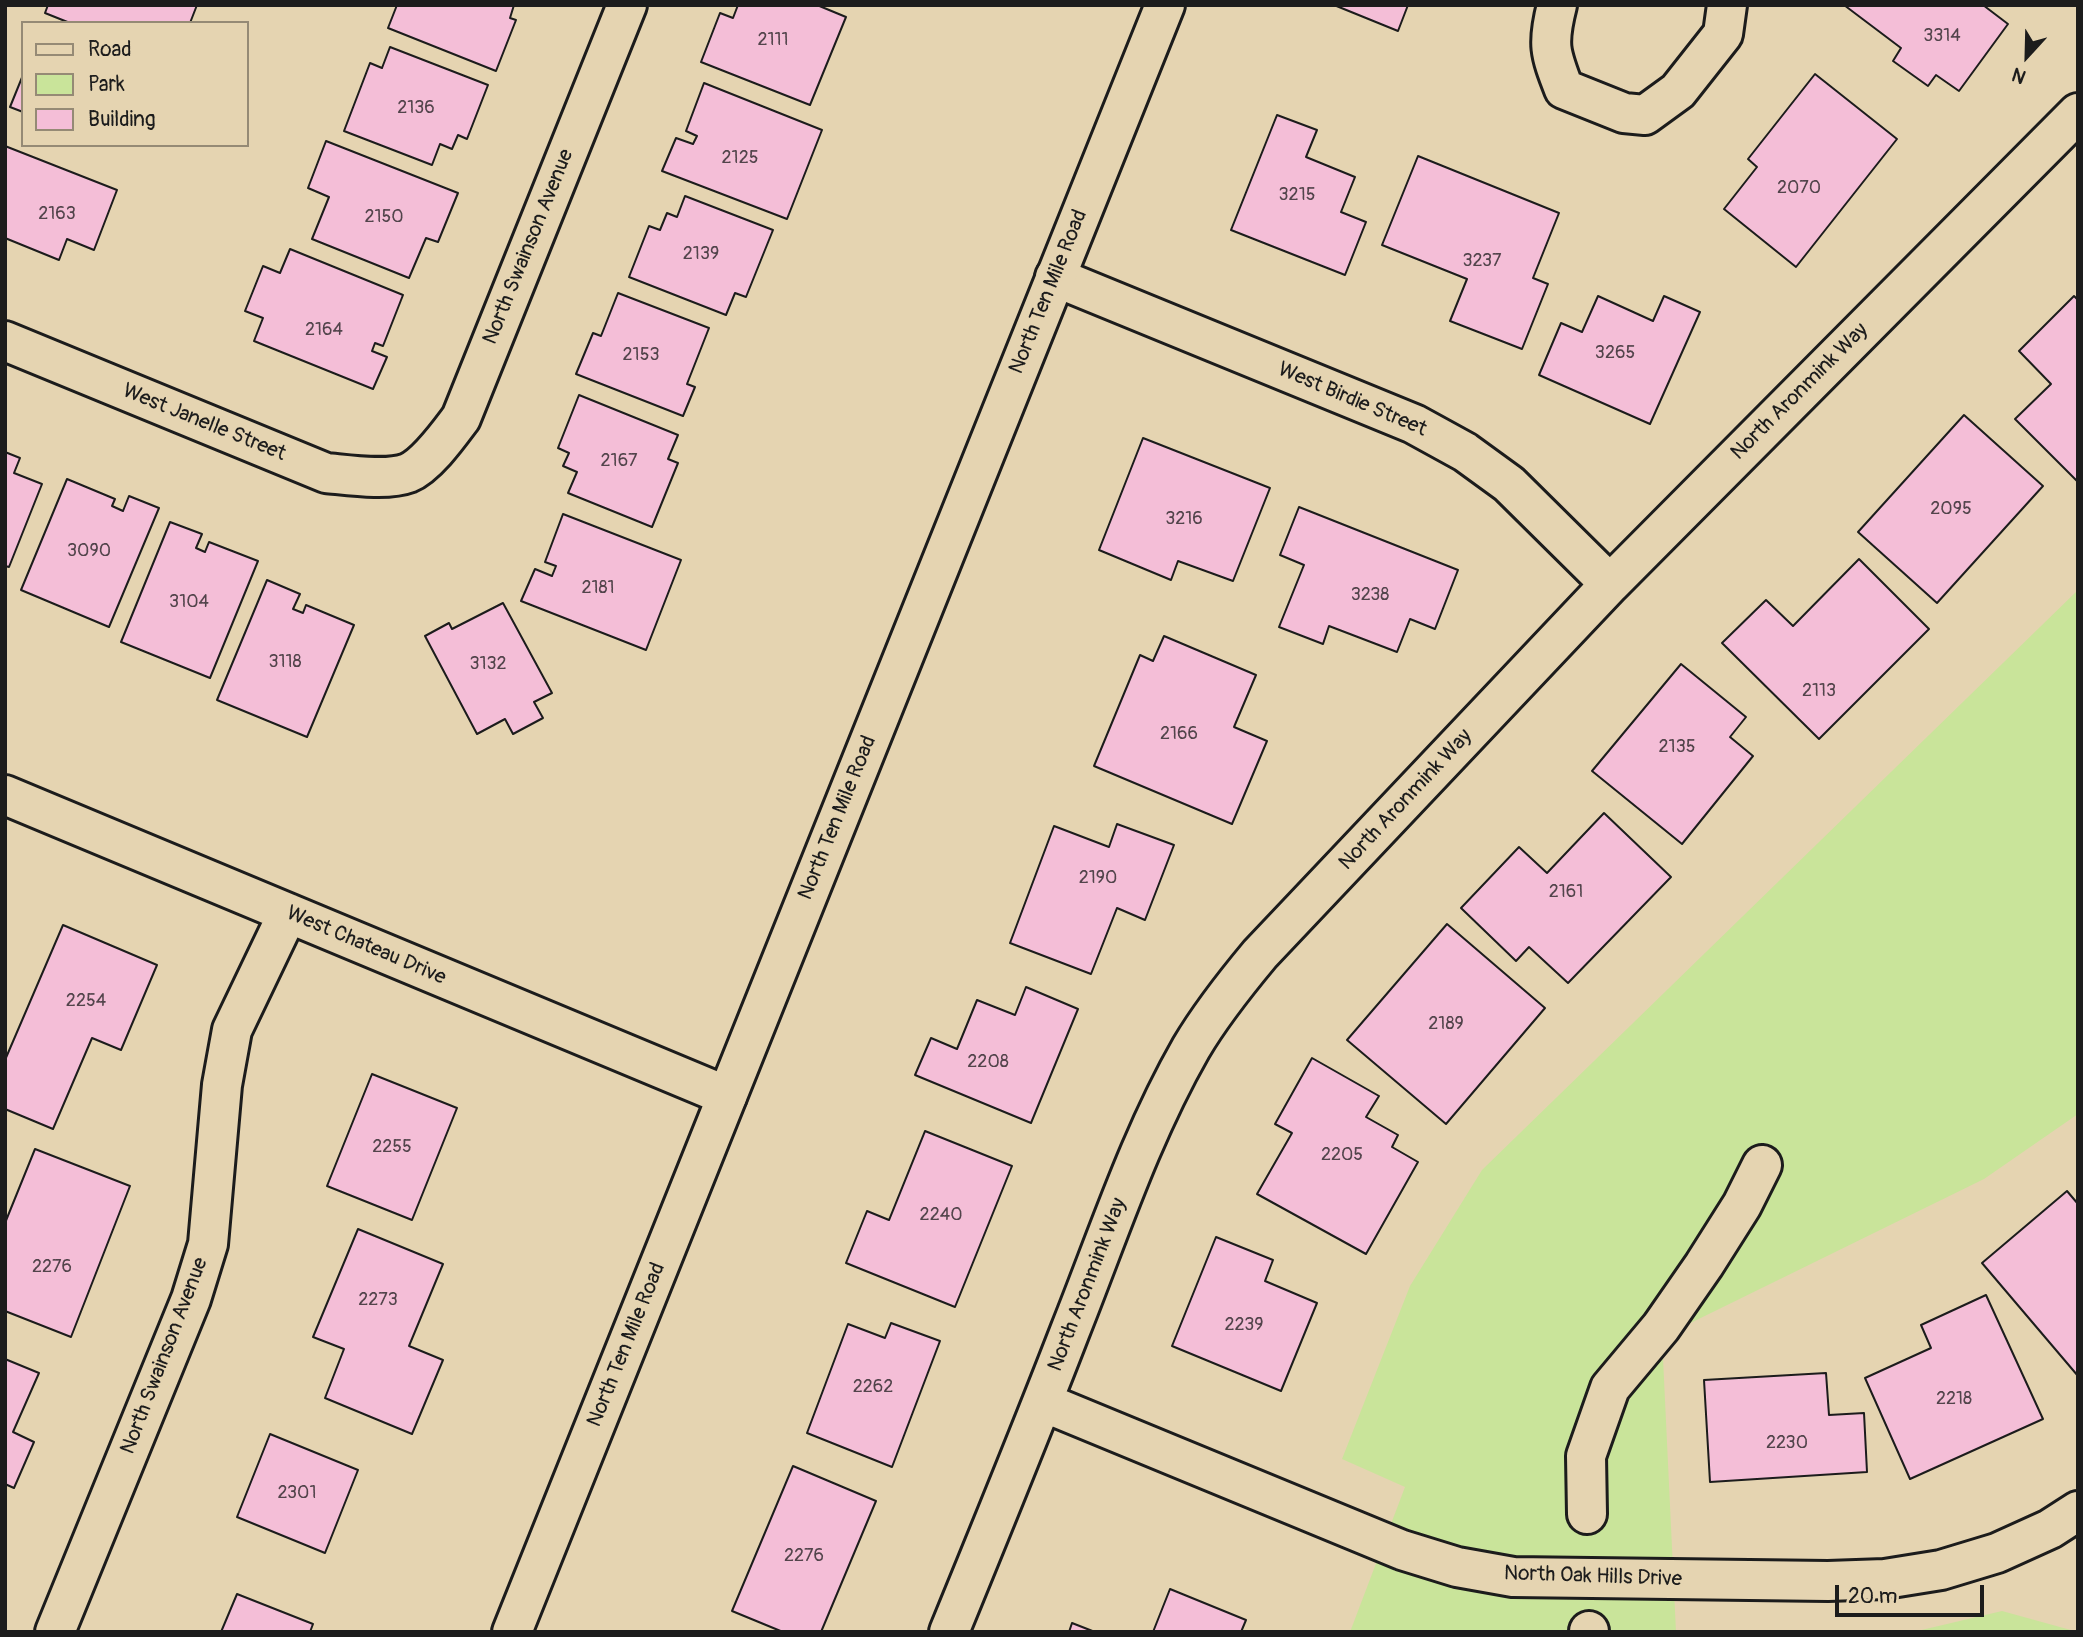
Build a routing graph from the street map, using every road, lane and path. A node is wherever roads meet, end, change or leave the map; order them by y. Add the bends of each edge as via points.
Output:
1 (627, 5) edge
2 (1165, 5) edge
3 (1557, 5) edge
4 (1727, 5) edge
5 (2078, 113) edge
6 (1055, 277) junction
7 (5, 341) edge
8 (408, 473) joint
9 (1610, 584) junction
10 (5, 795) edge
11 (288, 913) junction
12 (727, 1096) junction
13 (1762, 1166) dead end
14 (1043, 1402) junction
15 (2078, 1511) edge
16 (1587, 1514) dead end
17 (55, 1632) edge
18 (512, 1632) edge
19 (949, 1632) edge

1 - 8 street, North Swainson Avenue via 461,418 439,448
2 - 6 street, North Ten Mile Road
3 - 4 street via 1550,54 1564,89 1624,113 1645,115 1678,91 1723,34
5 - 9 street, North Aronmink Way
6 - 9 street, West Birdie Street via 1414,424 1465,452 1509,484
6 - 12 street, North Ten Mile Road
7 - 8 street, West Janelle Street via 326,473 369,478
9 - 14 street, North Aronmink Way via 1260,954 1224,998 1193,1046 1146,1138
10 - 11 street, West Chateau Drive
11 - 12 street, West Chateau Drive
11 - 17 street, North Swainson Avenue via 232,1030 222,1085 208,1244 191,1299
12 - 18 street, North Ten Mile Road
13 - 16 street via 1704,1265 1610,1388 1586,1456
14 - 15 street, North Oak Hills Drive via 1402,1550 1457,1567 1513,1577 1885,1579 1941,1570 1997,1553
14 - 19 street, North Aronmink Way

